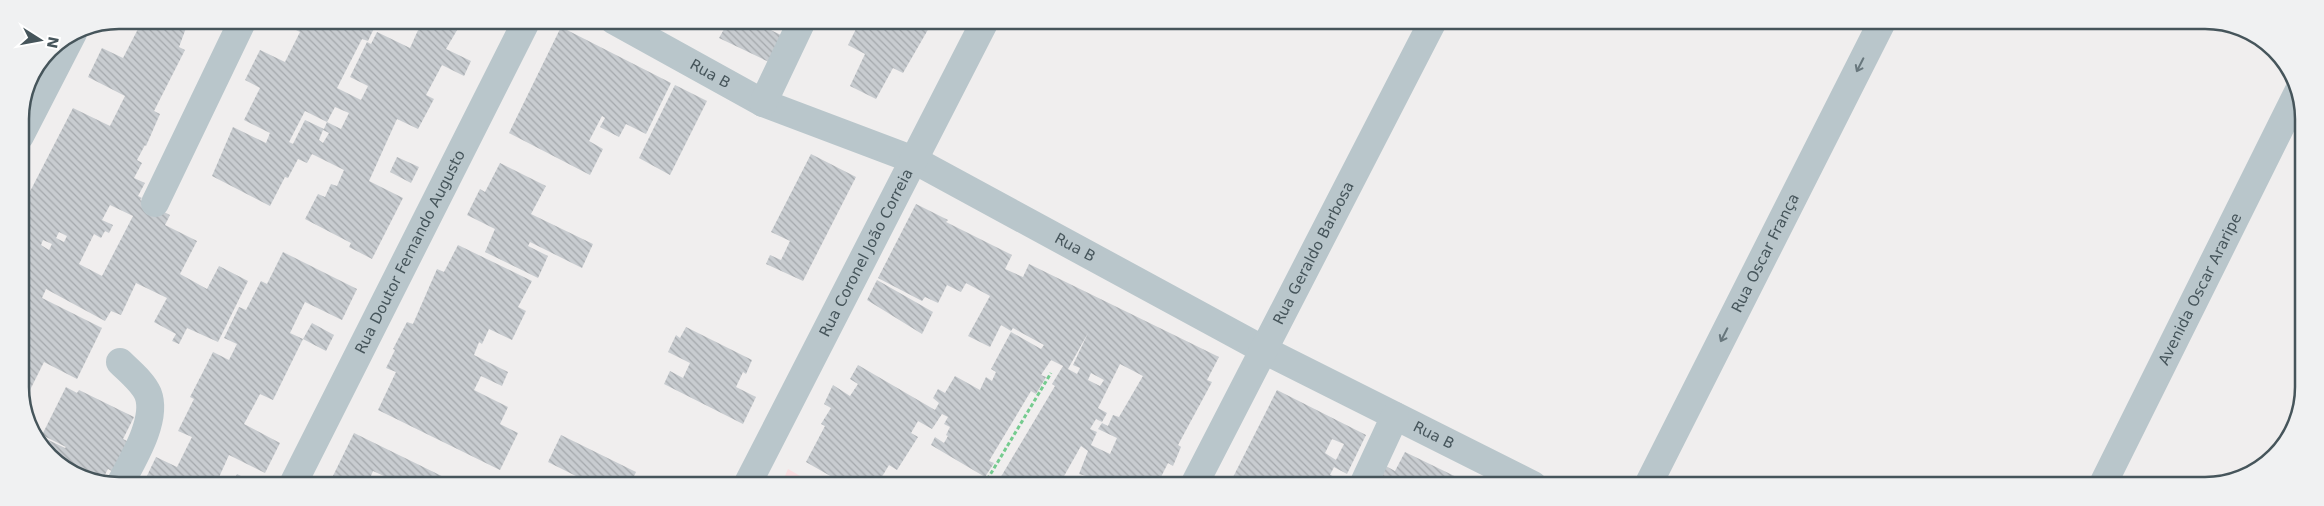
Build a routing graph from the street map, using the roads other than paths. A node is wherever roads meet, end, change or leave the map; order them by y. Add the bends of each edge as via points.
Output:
1 (239, 29) edge
2 (522, 29) edge
3 (629, 29) edge
4 (798, 29) edge
5 (981, 29) edge
6 (1429, 29) edge
7 (1878, 29) edge
8 (66, 46) edge
9 (2294, 100) edge
10 (763, 103) junction
11 (29, 119) edge
12 (914, 160) junction
13 (155, 204) dead end
14 (1264, 350) junction
15 (120, 362) dead end
16 (1395, 416) junction
17 (123, 477) edge
18 (297, 477) edge
19 (751, 477) edge
20 (1198, 477) edge
21 (1367, 477) edge
22 (1517, 477) edge
23 (1652, 477) edge
24 (2106, 477) edge

1 - 13 street
2 - 18 street, Rua Doutor Fernando Augusto
3 - 10 street, Rua B
4 - 10 street
5 - 12 street, Rua Coronel João Correia
6 - 14 street, Rua Geraldo Barbosa
7 -> 23 street, Rua Oscar França
8 - 11 street
9 - 24 street, Avenida Oscar Araripe
10 - 12 street, Rua B
12 - 14 street, Rua B
12 - 19 street, Rua Coronel João Correia
14 - 16 street, Rua B
14 - 20 street, Rua Geraldo Barbosa
15 - 17 street via 144,388 150,406 148,424
16 - 21 street
16 - 22 street, Rua B

